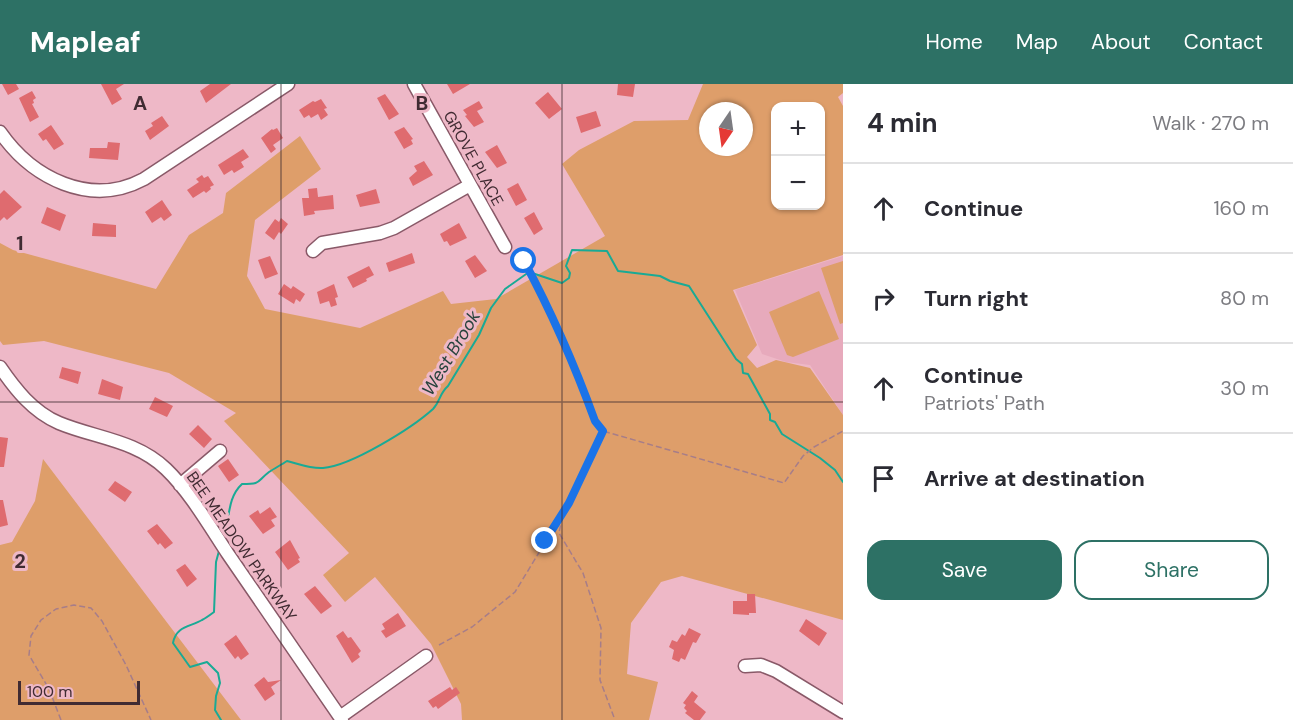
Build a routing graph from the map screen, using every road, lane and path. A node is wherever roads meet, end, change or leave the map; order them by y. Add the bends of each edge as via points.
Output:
1 (288, 84) edge
2 (414, 84) edge
3 (0, 132) edge
4 (470, 184) junction
5 (505, 247) dead end
6 (313, 251) dead end
7 (524, 261) dead end
8 (0, 367) edge
9 (843, 430) edge
10 (603, 431) junction
11 (220, 451) dead end
12 (180, 484) junction
13 (563, 513) junction
14 (439, 645) dead end
15 (426, 656) dead end
16 (746, 666) dead end
17 (843, 712) edge
18 (341, 719) edge
19 (61, 720) edge
20 (151, 720) edge
21 (615, 720) edge

1 - 3 street via 144,179 111,191 86,190 62,183 28,162
2 - 4 street, GROVE PLACE
4 - 5 street, GROVE PLACE
4 - 6 street via 394,228 322,243
7 - 10 path via 566,347 595,421
8 - 12 street, BEE MEADOW PARKWAY via 18,392 43,414 128,444 167,470
9 - 10 path via 808,451 784,483
10 - 13 path
11 - 12 street
12 - 18 street, BEE MEADOW PARKWAY
13 - 14 path via 515,592 472,627
13 - 21 path via 559,533 583,573 601,628 600,680
15 - 18 street
16 - 17 street via 761,665 776,671
19 - 20 path via 29,655 32,636 41,620 56,609 74,604 92,608 102,621

